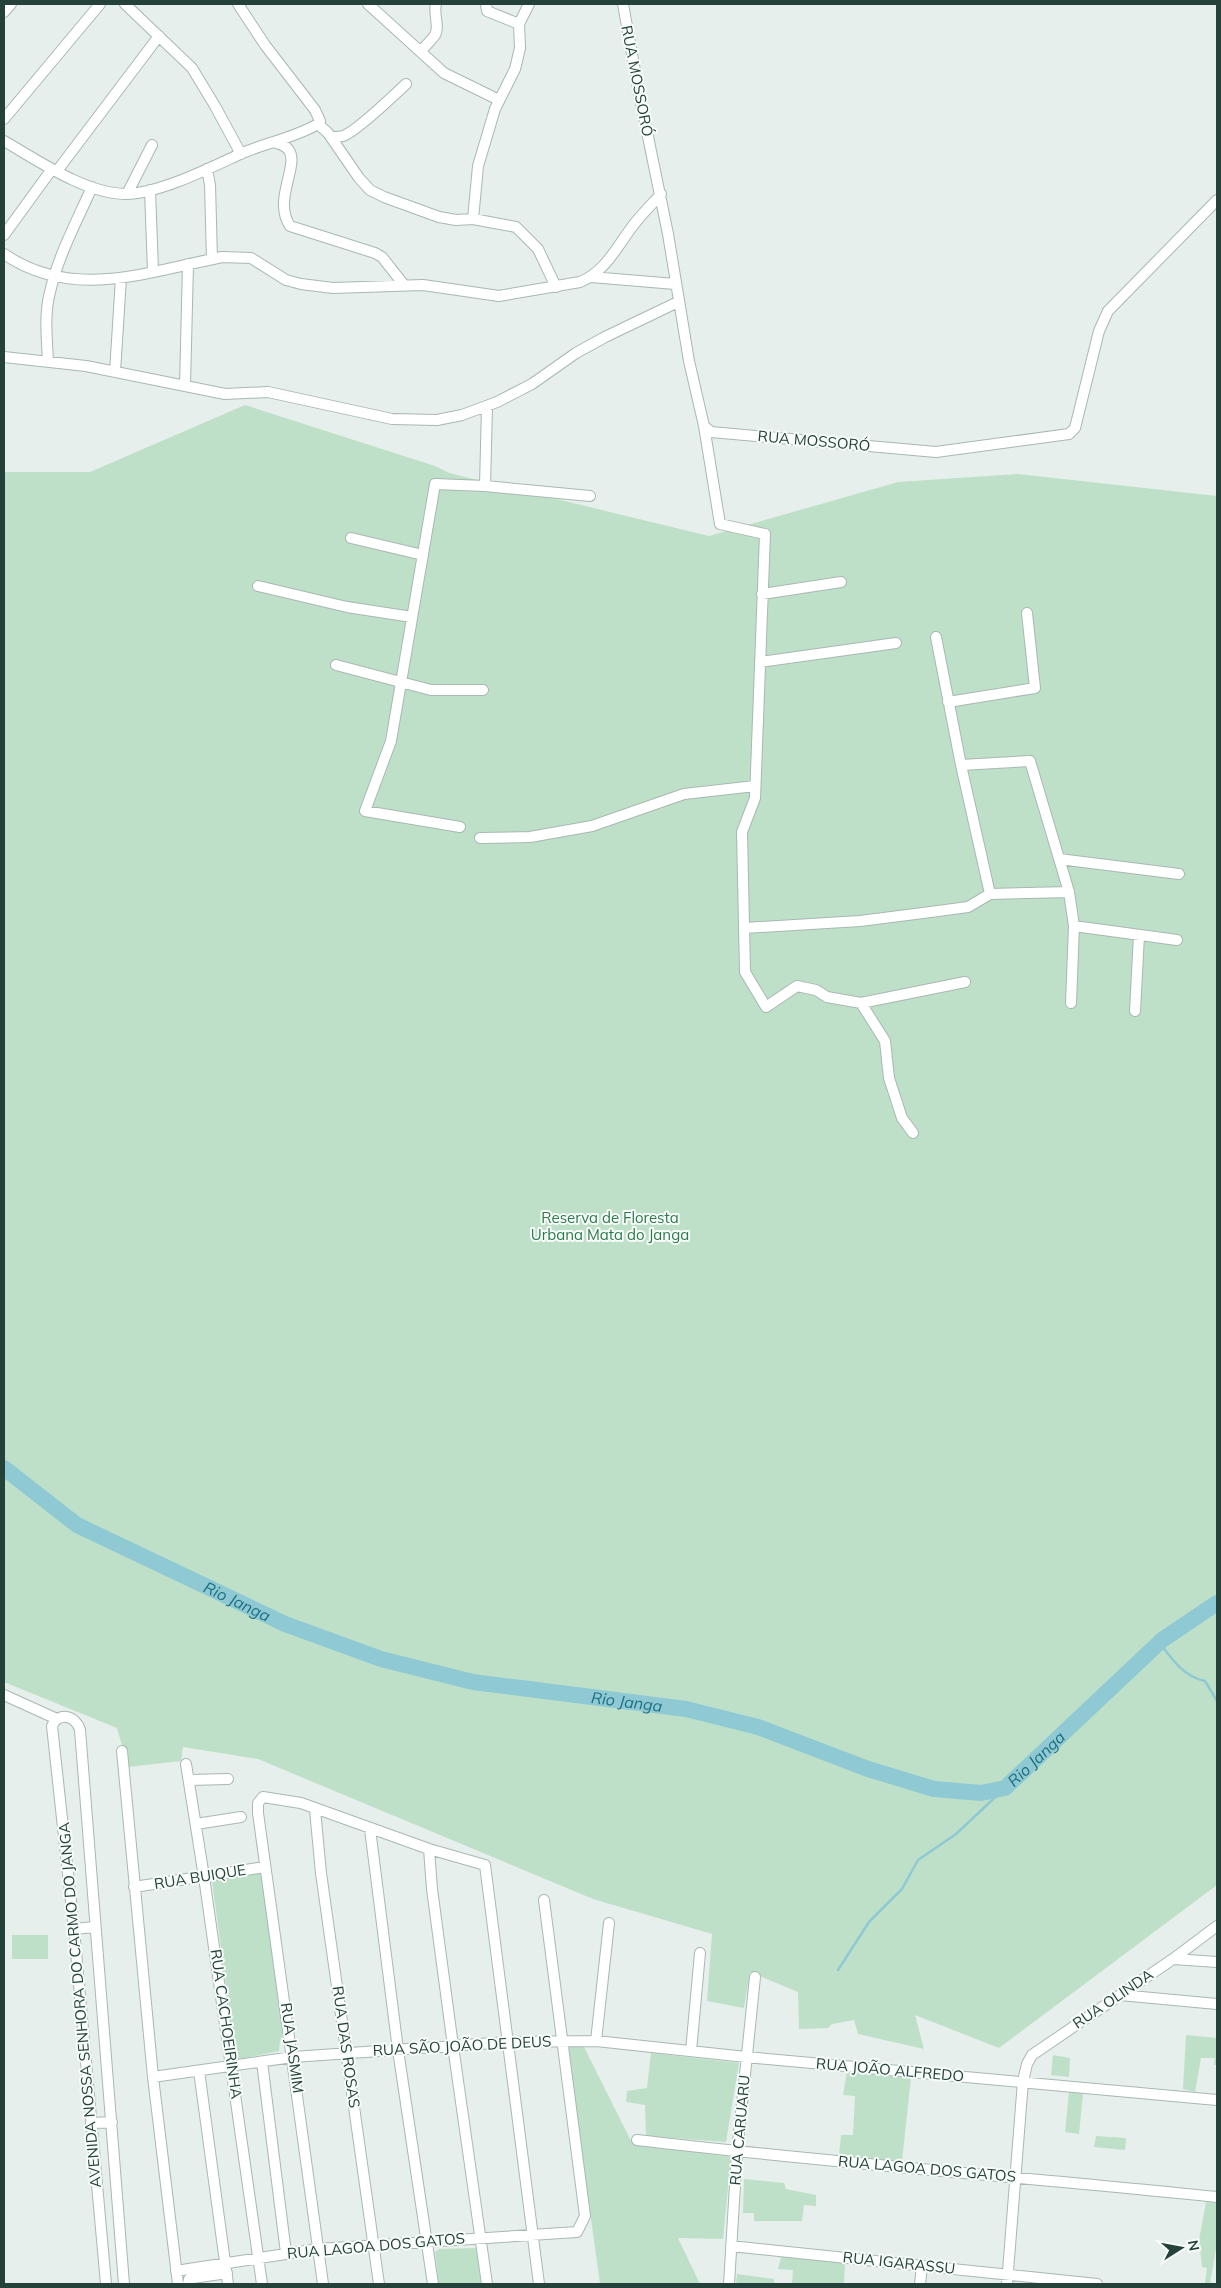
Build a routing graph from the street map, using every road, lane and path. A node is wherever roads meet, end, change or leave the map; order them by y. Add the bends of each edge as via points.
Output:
1 (11, 4) edge
2 (100, 4) edge
3 (125, 4) edge
4 (238, 4) edge
5 (368, 4) edge
6 (436, 4) edge
7 (486, 4) edge
8 (528, 4) edge
9 (623, 4) edge
10 (4, 12) edge
11 (519, 24) junction
12 (159, 36) junction
13 (421, 50) junction
14 (406, 84) dead end
15 (499, 100) junction
16 (4, 119) edge
17 (318, 124) junction
18 (331, 137) junction
19 (4, 141) edge
20 (274, 142) junction
21 (152, 145) dead end
22 (241, 154) junction
23 (207, 169) junction
24 (55, 170) junction
25 (92, 187) junction
26 (150, 190) junction
27 (127, 194) junction
28 (661, 194) junction
29 (1217, 200) edge
30 (473, 219) junction
31 (4, 234) edge
32 (4, 254) edge
33 (212, 259) junction
34 (188, 264) junction
35 (153, 271) junction
36 (54, 277) junction
37 (591, 277) junction
38 (121, 278) junction
39 (675, 284) junction
40 (404, 286) junction
41 (556, 286) junction
42 (678, 302) junction
43 (4, 357) edge
44 (48, 362) junction
45 (115, 372) junction
46 (185, 386) junction
47 (487, 406) junction
48 (704, 426) junction
49 (485, 486) junction
50 (590, 496) dead end
51 (351, 538) dead end
52 (423, 554) junction
53 (842, 582) dead end
54 (258, 586) dead end
55 (762, 594) junction
56 (1027, 613) dead end
57 (412, 617) junction
58 (936, 637) dead end
59 (896, 642) dead end
60 (760, 662) junction
61 (336, 666) dead end
62 (401, 683) junction
63 (483, 690) dead end
64 (948, 702) junction
65 (961, 766) junction
66 (755, 786) junction
67 (460, 827) dead end
68 (480, 838) dead end
69 (1059, 860) junction
70 (1179, 874) dead end
71 (1069, 892) junction
72 (990, 894) junction
73 (1074, 926) junction
74 (744, 928) junction
75 (1139, 935) junction
76 (1178, 940) dead end
77 (965, 982) dead end
78 (861, 1003) junction
79 (1071, 1003) dead end
80 (1135, 1011) dead end
81 (913, 1133) dead end
82 (4, 1695) edge
83 (55, 1723) junction
84 (122, 1751) dead end
85 (186, 1764) dead end
86 (189, 1780) junction
87 (228, 1780) dead end
88 (315, 1810) junction
89 (241, 1817) dead end
90 (196, 1824) junction
91 (370, 1829) junction
92 (429, 1849) junction
93 (265, 1867) junction
94 (204, 1877) junction
95 (134, 1887) junction
96 (544, 1900) dead end
97 (609, 1923) dead end
98 (1217, 1926) edge
99 (94, 1927) junction
100 (74, 1929) junction
101 (700, 1953) dead end
102 (1173, 1959) junction
103 (1217, 1962) edge
104 (755, 1977) dead end
105 (1120, 1995) junction
106 (1217, 2004) edge
107 (562, 2040) junction
108 (596, 2041) junction
109 (508, 2042) junction
110 (453, 2046) junction
111 (398, 2050) junction
112 (691, 2051) junction
113 (347, 2053) junction
114 (293, 2057) junction
115 (746, 2057) junction
116 (262, 2062) junction
117 (232, 2066) junction
118 (199, 2071) junction
119 (153, 2077) junction
120 (1023, 2081) junction
121 (1217, 2100) edge
122 (112, 2122) junction
123 (91, 2124) junction
124 (637, 2140) dead end
125 (737, 2152) junction
126 (1014, 2176) junction
127 (1217, 2197) edge
128 (532, 2235) junction
129 (479, 2237) junction
130 (426, 2241) junction
131 (374, 2245) junction
132 (731, 2246) junction
133 (318, 2249) junction
134 (286, 2253) junction
135 (258, 2258) junction
136 (922, 2266) junction
137 (226, 2268) junction
138 (176, 2271) junction
139 (1007, 2279) edge
140 (106, 2284) edge
141 (124, 2284) edge
142 (178, 2284) edge
143 (188, 2284) edge
144 (228, 2284) edge
145 (262, 2284) edge
146 (323, 2284) edge
147 (379, 2284) edge
148 (433, 2284) edge
149 (486, 2284) edge
150 (539, 2284) edge
151 (729, 2284) edge
152 (920, 2284) edge
153 (1097, 2284) edge

1 - 10 street
2 - 16 street
3 - 12 street
4 - 17 street via 315,110 320,121
5 - 13 street via 412,46
6 - 13 street via 436,30
7 - 11 street via 487,11
8 - 11 street
9 - 28 street, RUA MOSSORÓ
11 - 15 street via 520,48 516,69
12 - 22 street via 192,68
12 - 24 street
13 - 15 street via 444,73
14 - 18 street via 384,106 344,136
15 - 30 street via 478,166
17 - 18 street
17 - 20 street
18 - 30 street via 370,190 440,217
19 - 24 street
20 - 22 street
20 - 40 street via 286,146 291,153 283,211 290,226 375,253 382,257
21 - 27 street
22 - 23 street
23 - 26 street
23 - 33 street
24 - 25 street
24 - 31 street
25 - 27 street
25 - 36 street
26 - 27 street
26 - 35 street
28 - 37 street via 600,271
28 - 39 street, RUA MOSSORÓ
29 - 48 street, RUA MOSSORÓ via 1108,311 1099,331 1075,428 1069,434 936,452 710,432
30 - 41 street via 516,227 538,249
32 - 36 street via 28,268
33 - 34 street
33 - 40 street via 251,258 286,280 301,284 333,288
34 - 35 street
34 - 46 street
35 - 38 street
36 - 38 street via 89,281
36 - 44 street via 47,318
37 - 39 street
37 - 41 street
38 - 45 street
39 - 42 street, RUA MOSSORÓ
40 - 41 street via 423,285 499,296
42 - 47 street via 576,353 532,384
42 - 48 street, RUA MOSSORÓ
43 - 44 street
44 - 45 street
45 - 46 street
46 - 47 street via 224,394 268,392 414,421 462,415
47 - 49 street
48 - 55 street via 720,524 765,534
49 - 50 street
49 - 52 street via 435,484
51 - 52 street
52 - 57 street
53 - 55 street
54 - 57 street
55 - 60 street
56 - 64 street via 1035,688
57 - 62 street
58 - 64 street
59 - 60 street
60 - 66 street
61 - 62 street
62 - 63 street via 431,690
62 - 67 street via 391,741 365,811
64 - 65 street
65 - 69 street via 1030,761
65 - 72 street
66 - 68 street via 684,794 592,826 530,837
66 - 74 street via 755,798 742,832
69 - 70 street
69 - 71 street
71 - 72 street
71 - 73 street
72 - 74 street via 968,907 923,914
73 - 75 street
73 - 79 street
74 - 78 street via 745,972 766,1007 797,986 816,990 827,997
75 - 76 street
75 - 80 street
77 - 78 street
78 - 81 street via 886,1041 889,1078 902,1118
82 - 83 street
83 - 99 street via 66,1717 78,1723 80,1730
83 - 100 street, AVENIDA NOSSA SENHORA DO CARMO DO JANGA
84 - 95 street
85 - 86 street, RUA CACHOEIRINHA
86 - 87 street
86 - 90 street, RUA CACHOEIRINHA
88 - 91 street
88 - 93 street, RUA JASMIM via 301,1803 268,1797 259,1800
88 - 113 street, RUA DAS ROSAS
89 - 90 street
90 - 94 street, RUA CACHOEIRINHA
91 - 92 street
91 - 111 street
92 - 109 street via 485,1865
92 - 110 street
93 - 94 street, RUA BUIQUE
93 - 114 street, RUA JASMIM
94 - 95 street, RUA BUIQUE
94 - 117 street, RUA CACHOEIRINHA
95 - 119 street
96 - 107 street
97 - 108 street
98 - 102 street, RUA OLINDA
99 - 100 street
99 - 122 street
100 - 123 street, AVENIDA NOSSA SENHORA DO CARMO DO JANGA
101 - 112 street
102 - 103 street
102 - 105 street, RUA OLINDA
104 - 115 street, RUA CARUARU
105 - 106 street
105 - 120 street, RUA OLINDA via 1032,2055 1026,2064
107 - 108 street, RUA JOÃO ALFREDO
107 - 109 street, RUA SÃO JOÃO DE DEUS
107 - 128 street, RUA LAGOA DOS GATOS via 585,2216 577,2232
108 - 112 street, RUA JOÃO ALFREDO
109 - 110 street, RUA SÃO JOÃO DE DEUS
109 - 128 street
110 - 111 street, RUA SÃO JOÃO DE DEUS
110 - 129 street
111 - 113 street, RUA SÃO JOÃO DE DEUS
111 - 130 street
112 - 115 street, RUA JOÃO ALFREDO
113 - 114 street, RUA SÃO JOÃO DE DEUS
113 - 131 street, RUA DAS ROSAS
114 - 116 street, RUA SÃO JOÃO DE DEUS
114 - 133 street, RUA JASMIM
115 - 120 street, RUA JOÃO ALFREDO
115 - 125 street, RUA CARUARU
116 - 117 street, RUA SÃO JOÃO DE DEUS
116 - 134 street
117 - 118 street, RUA SÃO JOÃO DE DEUS
117 - 135 street, RUA CACHOEIRINHA
118 - 119 street, RUA SÃO JOÃO DE DEUS
118 - 137 street
119 - 138 street
120 - 121 street, RUA JOÃO ALFREDO
120 - 126 street, RUA OLINDA
122 - 123 street
122 - 141 street
123 - 140 street, AVENIDA NOSSA SENHORA DO CARMO DO JANGA
124 - 125 street, RUA LAGOA DOS GATOS
125 - 126 street, RUA LAGOA DOS GATOS
125 - 132 street, RUA CARUARU
126 - 127 street, RUA LAGOA DOS GATOS
126 - 139 street, RUA OLINDA
128 - 129 street, RUA LAGOA DOS GATOS
128 - 150 street
129 - 130 street, RUA LAGOA DOS GATOS
129 - 149 street
130 - 131 street, RUA LAGOA DOS GATOS
130 - 148 street
131 - 133 street, RUA LAGOA DOS GATOS
131 - 147 street, RUA DAS ROSAS
132 - 136 street, RUA IGARASSU
132 - 151 street, RUA CARUARU
133 - 134 street, RUA LAGOA DOS GATOS
133 - 146 street, RUA JASMIM
134 - 135 street, RUA LAGOA DOS GATOS
135 - 137 street, RUA LAGOA DOS GATOS
135 - 145 street, RUA CACHOEIRINHA
136 - 139 street, RUA IGARASSU
136 - 152 street
137 - 138 street, RUA LAGOA DOS GATOS
137 - 143 street via 193,2278
137 - 144 street
138 - 142 street
139 - 153 street, RUA IGARASSU

